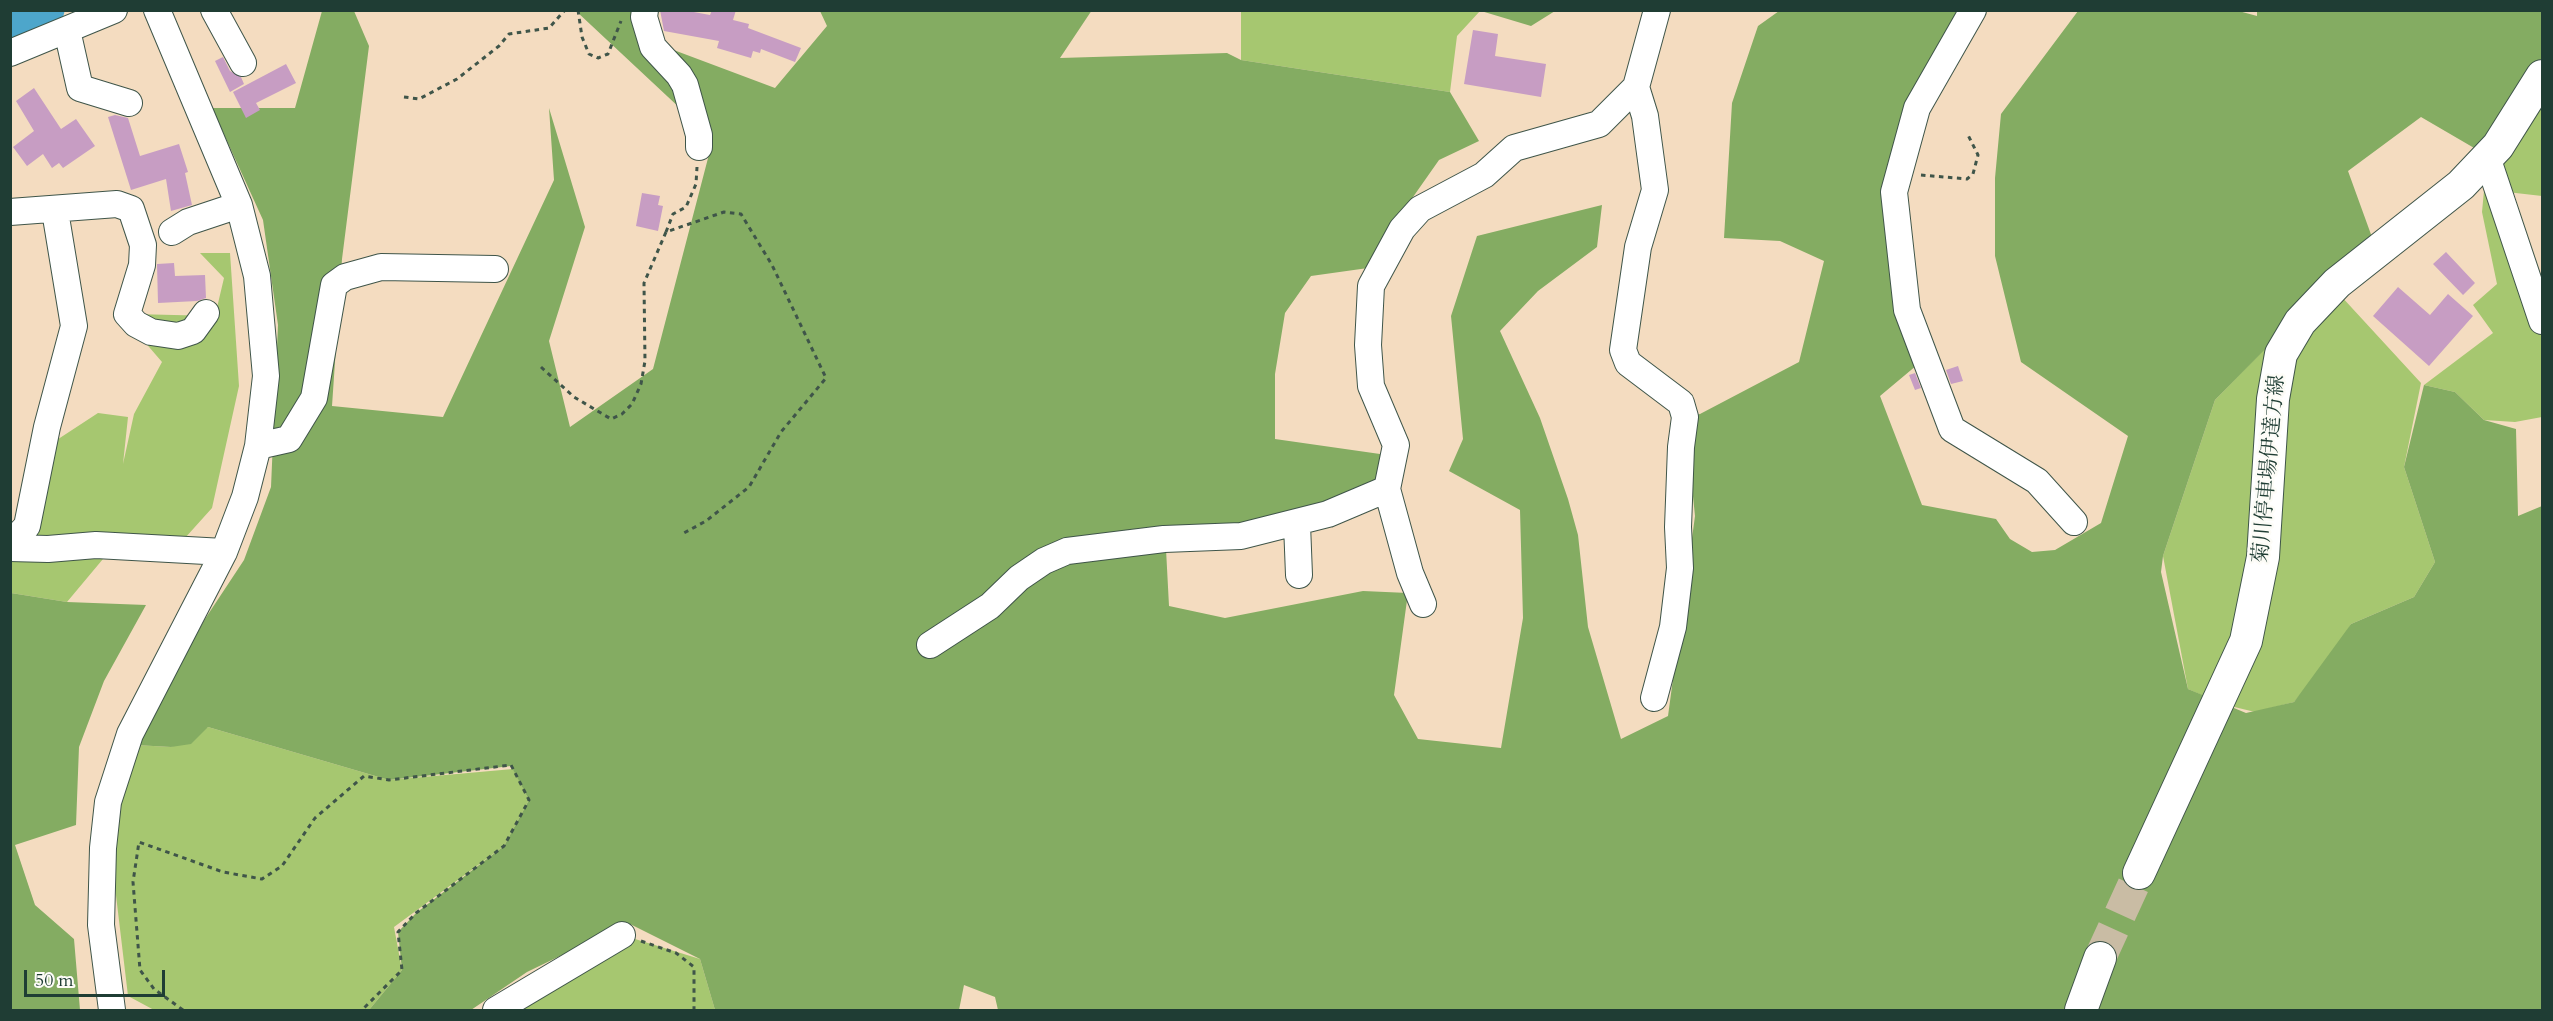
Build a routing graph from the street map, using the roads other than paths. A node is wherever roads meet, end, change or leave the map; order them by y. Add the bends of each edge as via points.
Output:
1 (114, 10) edge
2 (157, 10) edge
3 (214, 10) edge
4 (645, 10) edge
5 (1658, 10) edge
6 (1973, 10) edge
7 (67, 30) junction
8 (10, 53) edge
9 (243, 63) dead end
10 (2542, 76) edge
11 (1636, 87) junction
12 (129, 103) dead end
13 (699, 147) road end
14 (2487, 157) junction
15 (240, 205) junction
16 (55, 211) junction
17 (10, 212) edge
18 (172, 232) dead end
19 (495, 269) dead end
20 (206, 313) dead end
21 (2542, 321) edge
22 (258, 446) junction
23 (1386, 489) junction
24 (2074, 522) dead end
25 (1297, 524) junction
26 (10, 546) edge
27 (224, 552) junction
28 (1299, 575) dead end
29 (1423, 604) dead end
30 (930, 645) dead end
31 (1654, 698) dead end
32 (2139, 873) tunnel mouth
33 (622, 935) road end
34 (2100, 958) tunnel mouth
35 (112, 1011) edge
36 (496, 1011) edge
37 (2081, 1011) edge

1 - 7 street
2 - 15 street
3 - 9 street
4 - 13 street via 653,47 685,85
5 - 11 street
6 - 24 street via 1917,108 1898,173 1894,192 1907,310 1952,429 2037,481
7 - 8 street
7 - 12 street via 80,88
10 - 14 main road, 菊川停車場伊達方線 via 2516,120
11 - 23 street via 1599,124 1514,148 1484,175 1420,209 1402,229 1371,286 1371,386 1396,445
11 - 31 street via 1645,116 1655,190 1638,247 1623,350 1628,363 1681,403 1685,417 1679,504 1680,568 1673,627
14 - 21 street
14 - 32 main road, 菊川停車場伊達方線 via 2461,185 2337,283 2300,322 2281,354 2273,399 2263,557 2246,641
15 - 18 street via 188,222
15 - 22 street via 257,276 266,376
16 - 17 street
16 - 20 street via 117,204 131,209 143,245 142,266 127,314 136,324 151,332 178,336 193,331
16 - 26 street via 74,326 47,427 27,526
19 - 22 street via 381,267 345,277 334,285 314,398 289,439
22 - 27 street via 246,497
23 - 25 street
23 - 29 street
25 - 28 street
25 - 30 street via 1240,536 1164,539 1067,550 1019,578 990,606
26 - 27 street via 48,549 96,545
27 - 35 street via 130,734 108,802 101,925
33 - 36 street
34 - 37 main road

